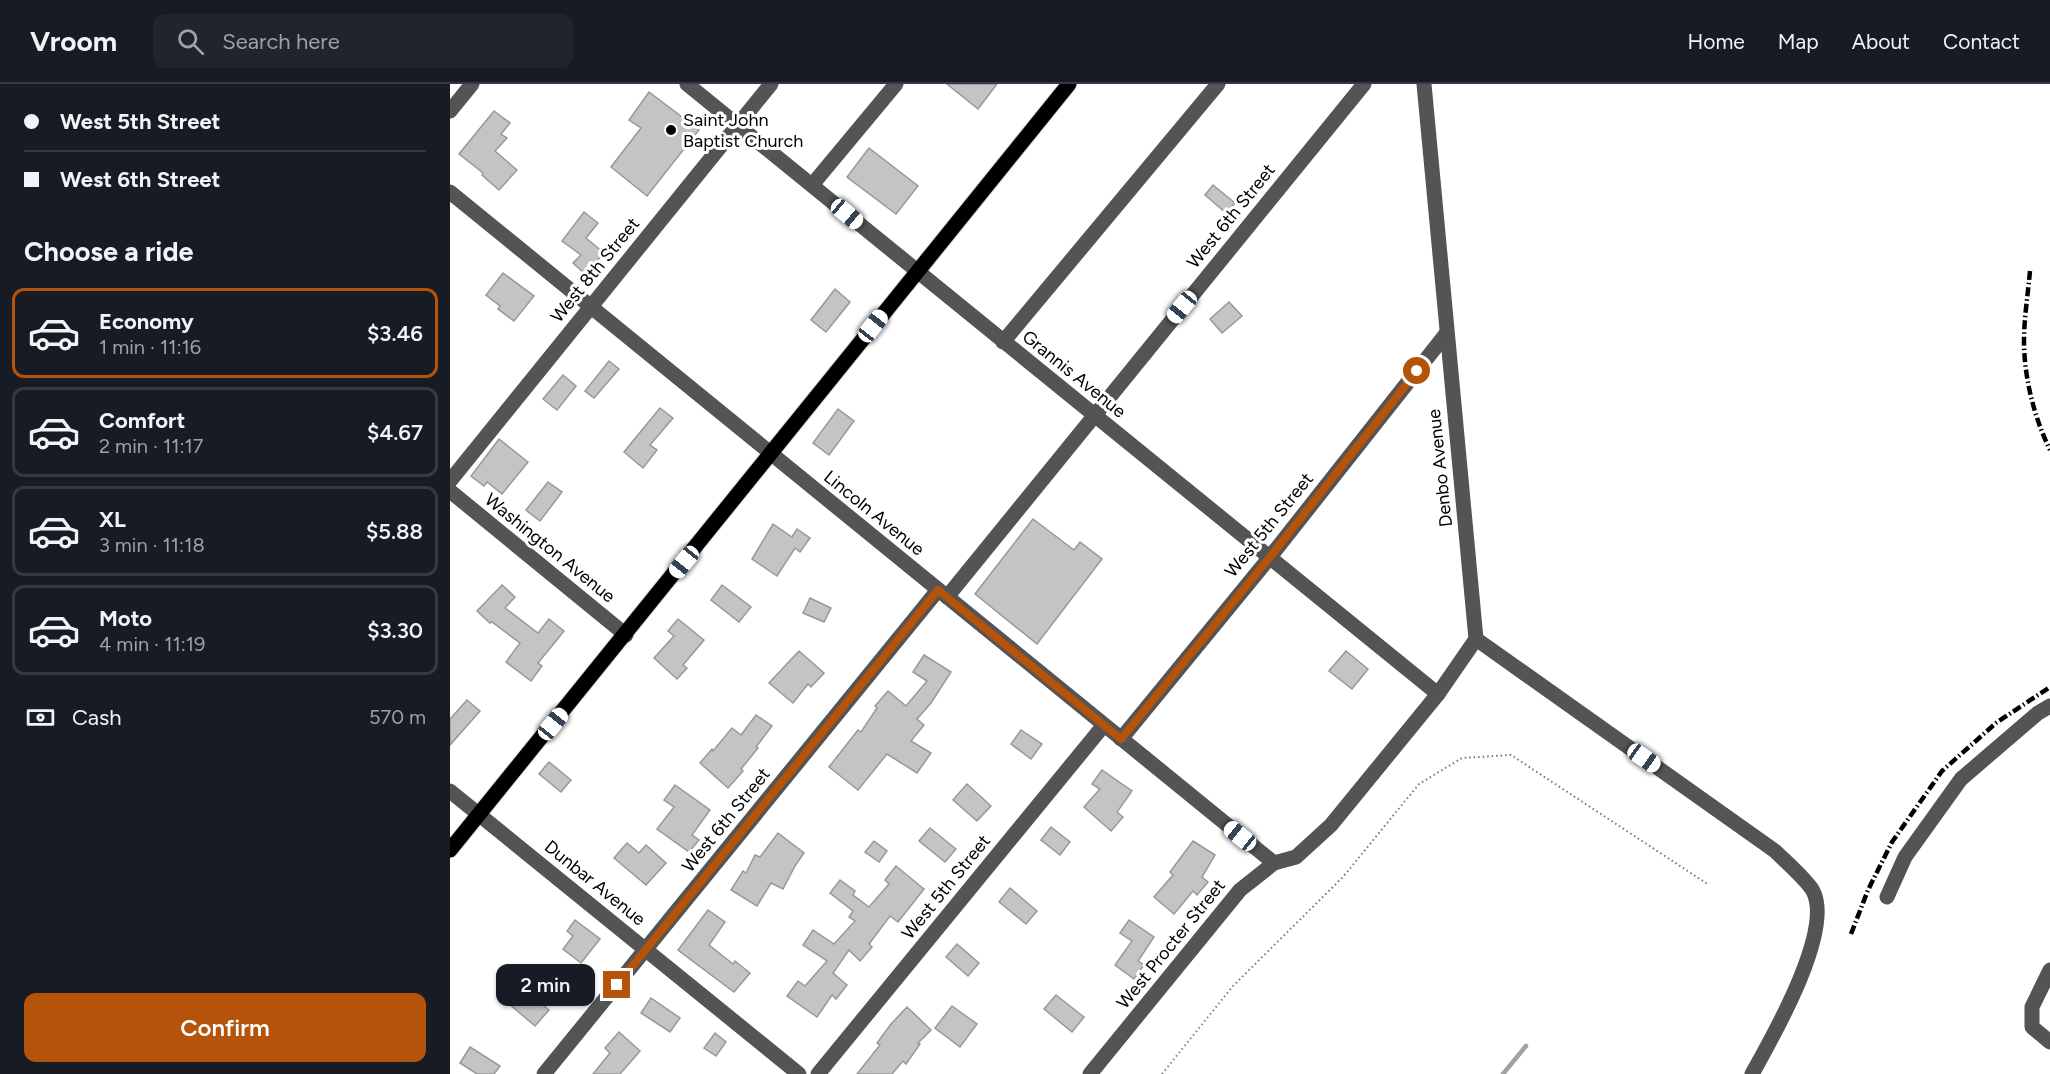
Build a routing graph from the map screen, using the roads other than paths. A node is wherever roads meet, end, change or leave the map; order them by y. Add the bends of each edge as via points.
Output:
1 (472, 84) edge
2 (687, 84) edge
3 (771, 84) edge
4 (896, 84) edge
5 (1218, 84) edge
6 (1424, 84) edge
7 (1067, 85) edge
8 (1356, 87) edge
9 (450, 111) edge
10 (738, 125) junction
11 (812, 185) junction
12 (450, 192) edge
13 (916, 272) junction
14 (590, 307) junction
15 (1446, 334) junction
16 (1004, 342) junction
17 (1094, 415) junction
18 (771, 454) junction
19 (450, 481) edge
20 (450, 491) edge
21 (1270, 557) junction
22 (942, 594) junction
23 (626, 635) junction
24 (1476, 639) junction
25 (1438, 694) junction
26 (2050, 706) edge
27 (1104, 725) junction
28 (1121, 739) junction
29 (450, 790) edge
30 (479, 814) junction
31 (450, 850) edge
32 (1274, 863) junction
33 (1887, 897) dead end
34 (646, 950) junction
35 (2050, 970) edge
36 (2050, 1042) edge
37 (544, 1074) edge
38 (799, 1074) edge
39 (818, 1074) edge
40 (1090, 1074) edge
41 (1752, 1074) edge

1 - 9 street
2 - 10 street, Grannis Avenue
3 - 10 street, West 8th Street
4 - 11 street
5 - 16 street
6 - 15 street, Denbo Avenue
7 - 13 main road
8 - 17 street, West 6th Street
10 - 11 street, Grannis Avenue
10 - 14 street, West 8th Street
11 - 13 street, Grannis Avenue
12 - 14 street, Lincoln Avenue
13 - 16 street, Grannis Avenue
13 - 18 main road
14 - 18 street, Lincoln Avenue
14 - 19 street, West 8th Street
15 - 21 street, West 5th Street
15 - 24 street, Denbo Avenue
16 - 17 street, Grannis Avenue
17 - 21 street, Grannis Avenue
17 - 22 street, West 6th Street
18 - 22 street, Lincoln Avenue
18 - 23 main road
20 - 23 street, Washington Avenue
21 - 25 street, Grannis Avenue
21 - 28 street, West 5th Street
22 - 27 street, Lincoln Avenue
22 - 34 street, West 6th Street
23 - 30 main road
24 - 25 street
24 - 41 street via 1775,851 1813,891 1819,912 1809,954 1785,1015
25 - 32 street, West Procter Street via 1331,825 1296,857
26 - 33 street via 1960,779 1905,857
27 - 28 street, Lincoln Avenue
27 - 39 street, West 5th Street
28 - 32 street, Lincoln Avenue
29 - 30 street, Dunbar Avenue
30 - 31 main road
30 - 34 street, Dunbar Avenue
32 - 40 street, West Procter Street via 1240,890
34 - 37 street, West 6th Street
34 - 38 street, Dunbar Avenue
35 - 36 street via 2032,1007 2032,1027

